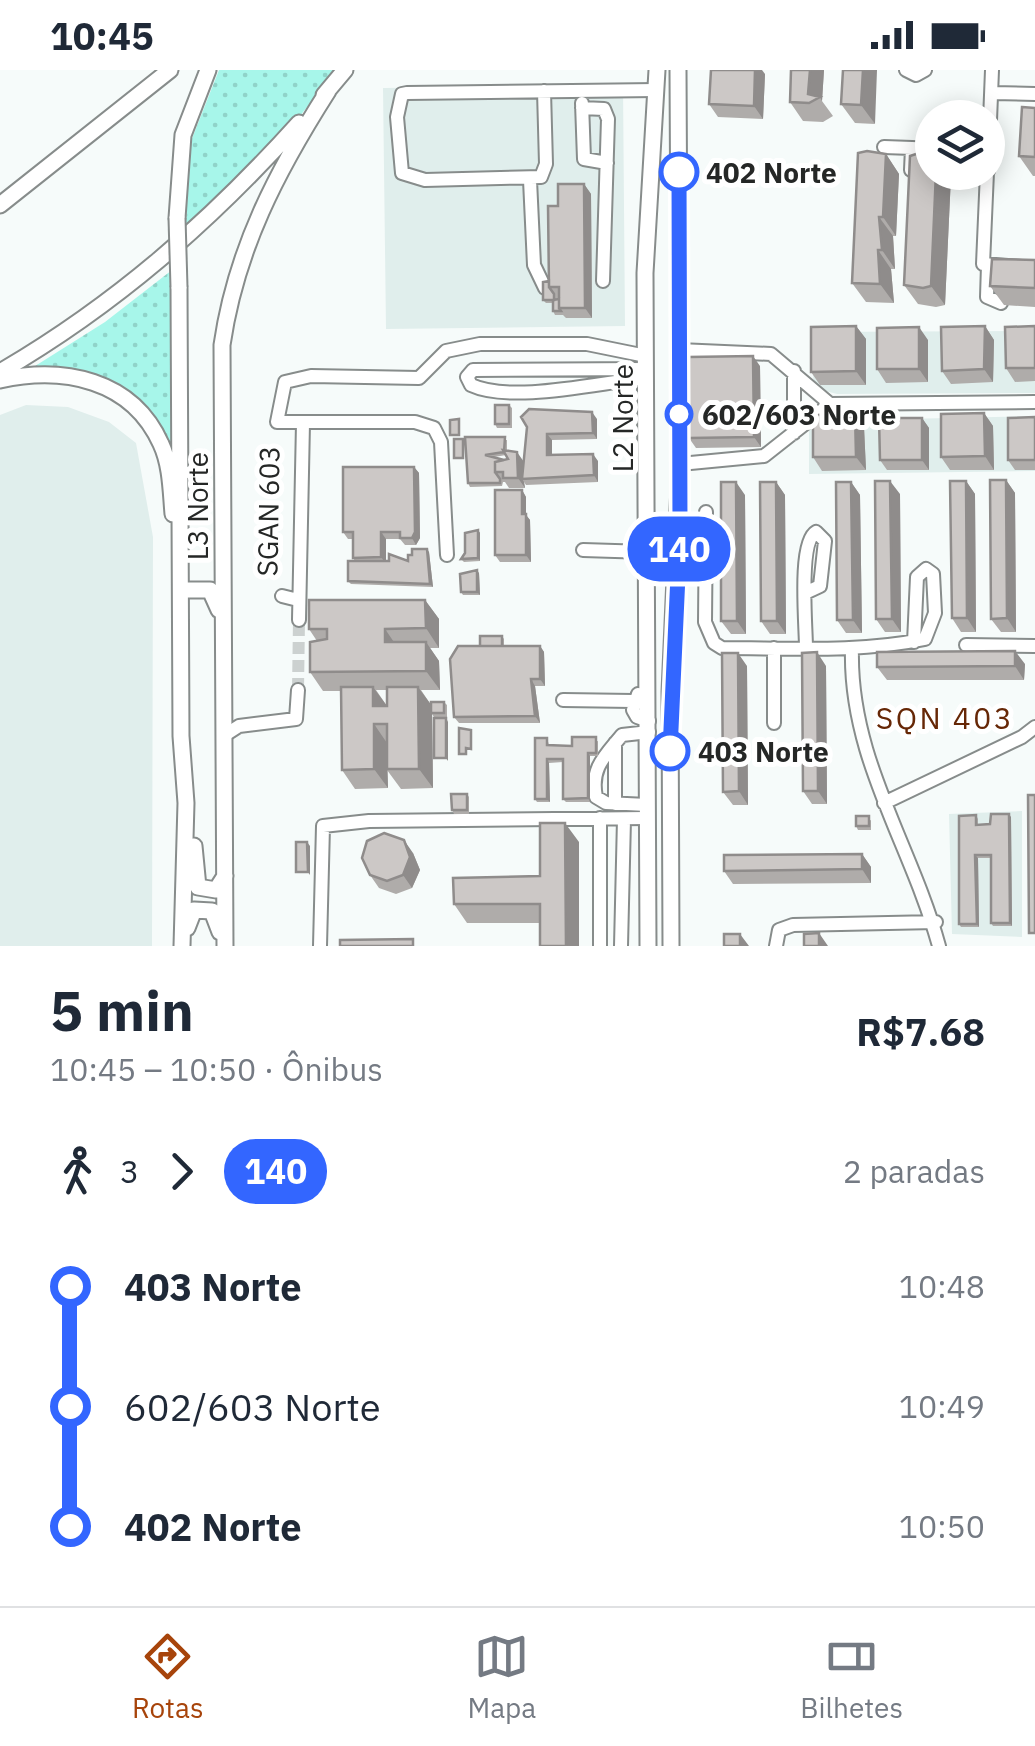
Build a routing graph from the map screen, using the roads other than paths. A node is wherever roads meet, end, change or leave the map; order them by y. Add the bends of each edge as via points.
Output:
1 (170, 70) edge
2 (208, 70) edge
3 (345, 70) edge
4 (657, 70) edge
5 (678, 70) edge
6 (906, 70) edge
7 (925, 70) edge
8 (992, 70) edge
9 (657, 90) junction
10 (328, 91) junction
11 (544, 91) junction
12 (582, 91) junction
13 (992, 93) junction
14 (1035, 94) edge
15 (992, 100) edge
16 (582, 108) junction
17 (884, 147) dead end
18 (912, 148) junction
19 (915, 148) edge
20 (607, 164) junction
21 (530, 180) junction
22 (911, 184) edge
23 (987, 190) edge
24 (0, 206) edge
25 (988, 265) junction
26 (1035, 268) edge
27 (645, 273) junction
28 (680, 275) junction
29 (603, 281) dead end
30 (545, 288) edge
31 (1000, 303) edge
32 (679, 350) junction
33 (646, 368) junction
34 (557, 370) junction
35 (794, 370) junction
36 (0, 372) edge
37 (0, 380) edge
38 (558, 390) junction
39 (1035, 402) edge
40 (830, 404) junction
41 (298, 422) junction
42 (794, 433) junction
43 (680, 464) junction
44 (706, 512) dead end
45 (648, 529) junction
46 (680, 531) junction
47 (807, 544) dead end
48 (583, 550) dead end
49 (647, 552) junction
50 (446, 555) dead end
51 (182, 561) junction
52 (920, 572) dead end
53 (182, 590) junction
54 (298, 620) tunnel mouth
55 (222, 623) junction
56 (966, 645) dead end
57 (1035, 646) edge
58 (774, 648) junction
59 (806, 648) junction
60 (852, 649) junction
61 (649, 688) junction
62 (298, 690) tunnel mouth
63 (562, 700) dead end
64 (633, 700) junction
65 (774, 723) dead end
66 (649, 726) junction
67 (1035, 727) edge
68 (225, 735) junction
69 (615, 743) junction
70 (186, 803) junction
71 (884, 803) junction
72 (615, 804) junction
73 (647, 812) junction
74 (600, 818) junction
75 (624, 819) junction
76 (224, 876) junction
77 (934, 922) junction
78 (182, 943) edge
79 (223, 946) edge
80 (320, 946) edge
81 (600, 946) edge
82 (622, 946) edge
83 (648, 946) edge
84 (671, 946) edge
85 (776, 946) edge
86 (939, 946) edge
87 (947, 946) edge

1 - 24 main road
2 - 51 main road, L3 Norte, bridge via 183,135 177,218
3 - 10 main road, L3 Norte
4 - 9 main road, L2 Norte
5 - 28 main road, L2 Norte
6 - 7 street
8 - 13 street
9 - 12 street
9 - 27 main road, L2 Norte
10 - 36 main road, L3 Norte via 162,262
10 - 55 main road, L3 Norte via 266,194 228,302 222,345
11 - 12 street
11 - 21 street via 546,170
11 - 21 street via 406,93 397,100 405,177
12 - 16 street
13 - 14 street
13 - 15 street
16 - 20 street via 584,159
16 - 20 street via 606,112
17 - 18 street
18 - 19 street
18 - 22 street
20 - 29 street
21 - 30 street via 534,266
23 - 25 street
25 - 26 street
25 - 31 street via 987,296
27 - 28 main road
27 - 33 main road, L2 Norte
28 - 32 main road, L2 Norte
32 - 33 main road
32 - 35 street via 771,354
32 - 43 main road, L2 Norte
33 - 34 street
33 - 38 street
33 - 41 street via 613,346 480,344 446,351 418,378 292,378 283,385 277,422
33 - 45 main road, L2 Norte
34 - 38 street
34 - 38 street via 473,370 467,377 484,390
35 - 40 street
35 - 42 street
37 - 51 main road via 38,373 88,379 145,419 166,458
39 - 40 street
40 - 42 street
41 - 50 street via 414,422 434,428 441,442
41 - 54 street, SGAN 603 via 290,598
42 - 43 street via 764,456
43 - 46 main road, L2 Norte
44 - 58 street via 708,634 722,648
45 - 46 main road
45 - 49 main road, L2 Norte
46 - 84 main road, L2 Norte via 670,692
47 - 59 street
48 - 49 street
49 - 61 main road, L2 Norte
51 - 53 main road, L3 Norte
52 - 60 street via 914,642
53 - 55 main road via 210,590
53 - 70 main road, L3 Norte
55 - 68 main road, L3 Norte
56 - 57 street
58 - 59 street
58 - 65 street
59 - 60 street
60 - 71 street via 855,721
61 - 64 street
61 - 66 main road, L2 Norte
62 - 68 street via 296,719
63 - 64 street
64 - 66 street via 637,717
66 - 69 street
66 - 73 main road, L2 Norte
67 - 71 street
68 - 76 main road, L3 Norte
69 - 72 street
69 - 72 street via 596,766 593,785 596,797
70 - 76 main road via 198,886 216,890
70 - 78 main road, L3 Norte
71 - 77 street
72 - 73 street
73 - 75 street
73 - 83 main road, L2 Norte
74 - 75 street
74 - 80 street via 323,826
74 - 81 street
75 - 82 street
76 - 79 main road, L3 Norte
77 - 85 street via 793,925 779,930
77 - 86 street
77 - 87 street
78 - 79 main road via 194,910 207,908

